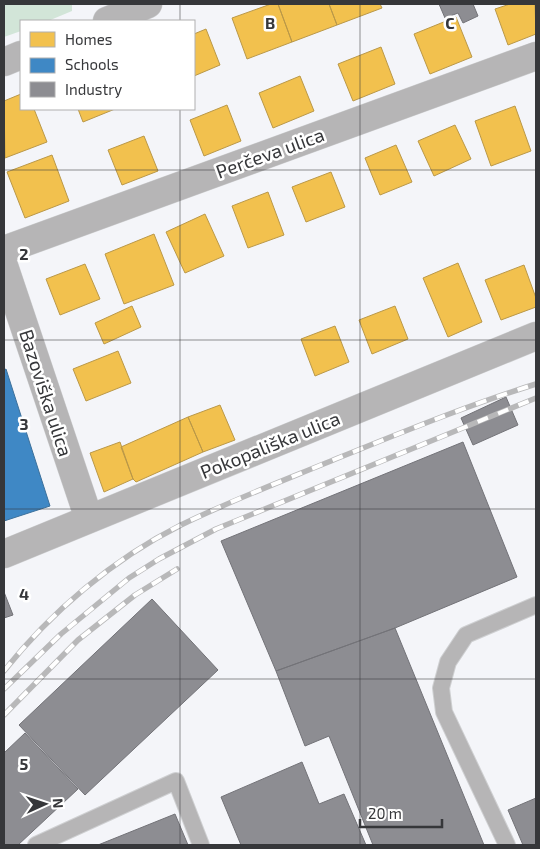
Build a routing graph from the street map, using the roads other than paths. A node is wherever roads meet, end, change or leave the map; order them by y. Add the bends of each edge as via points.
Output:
1 (148, 4) edge
2 (109, 20) edge
3 (20, 55) edge
4 (536, 56) edge
5 (4, 62) edge
6 (4, 250) edge
7 (4, 266) edge
8 (536, 336) edge
9 (89, 519) junction
10 (4, 554) edge
11 (536, 604) edge
12 (36, 845) edge
13 (201, 845) edge
14 (507, 845) edge

1 - 2 street
3 - 5 street
4 - 6 street, Perčeva ulica
7 - 9 street, Bazoviška ulica
8 - 9 street, Pokopališka ulica
9 - 10 street, Pokopališka ulica
11 - 14 lane via 466,635 448,662 441,688 444,712
12 - 13 lane via 176,781

